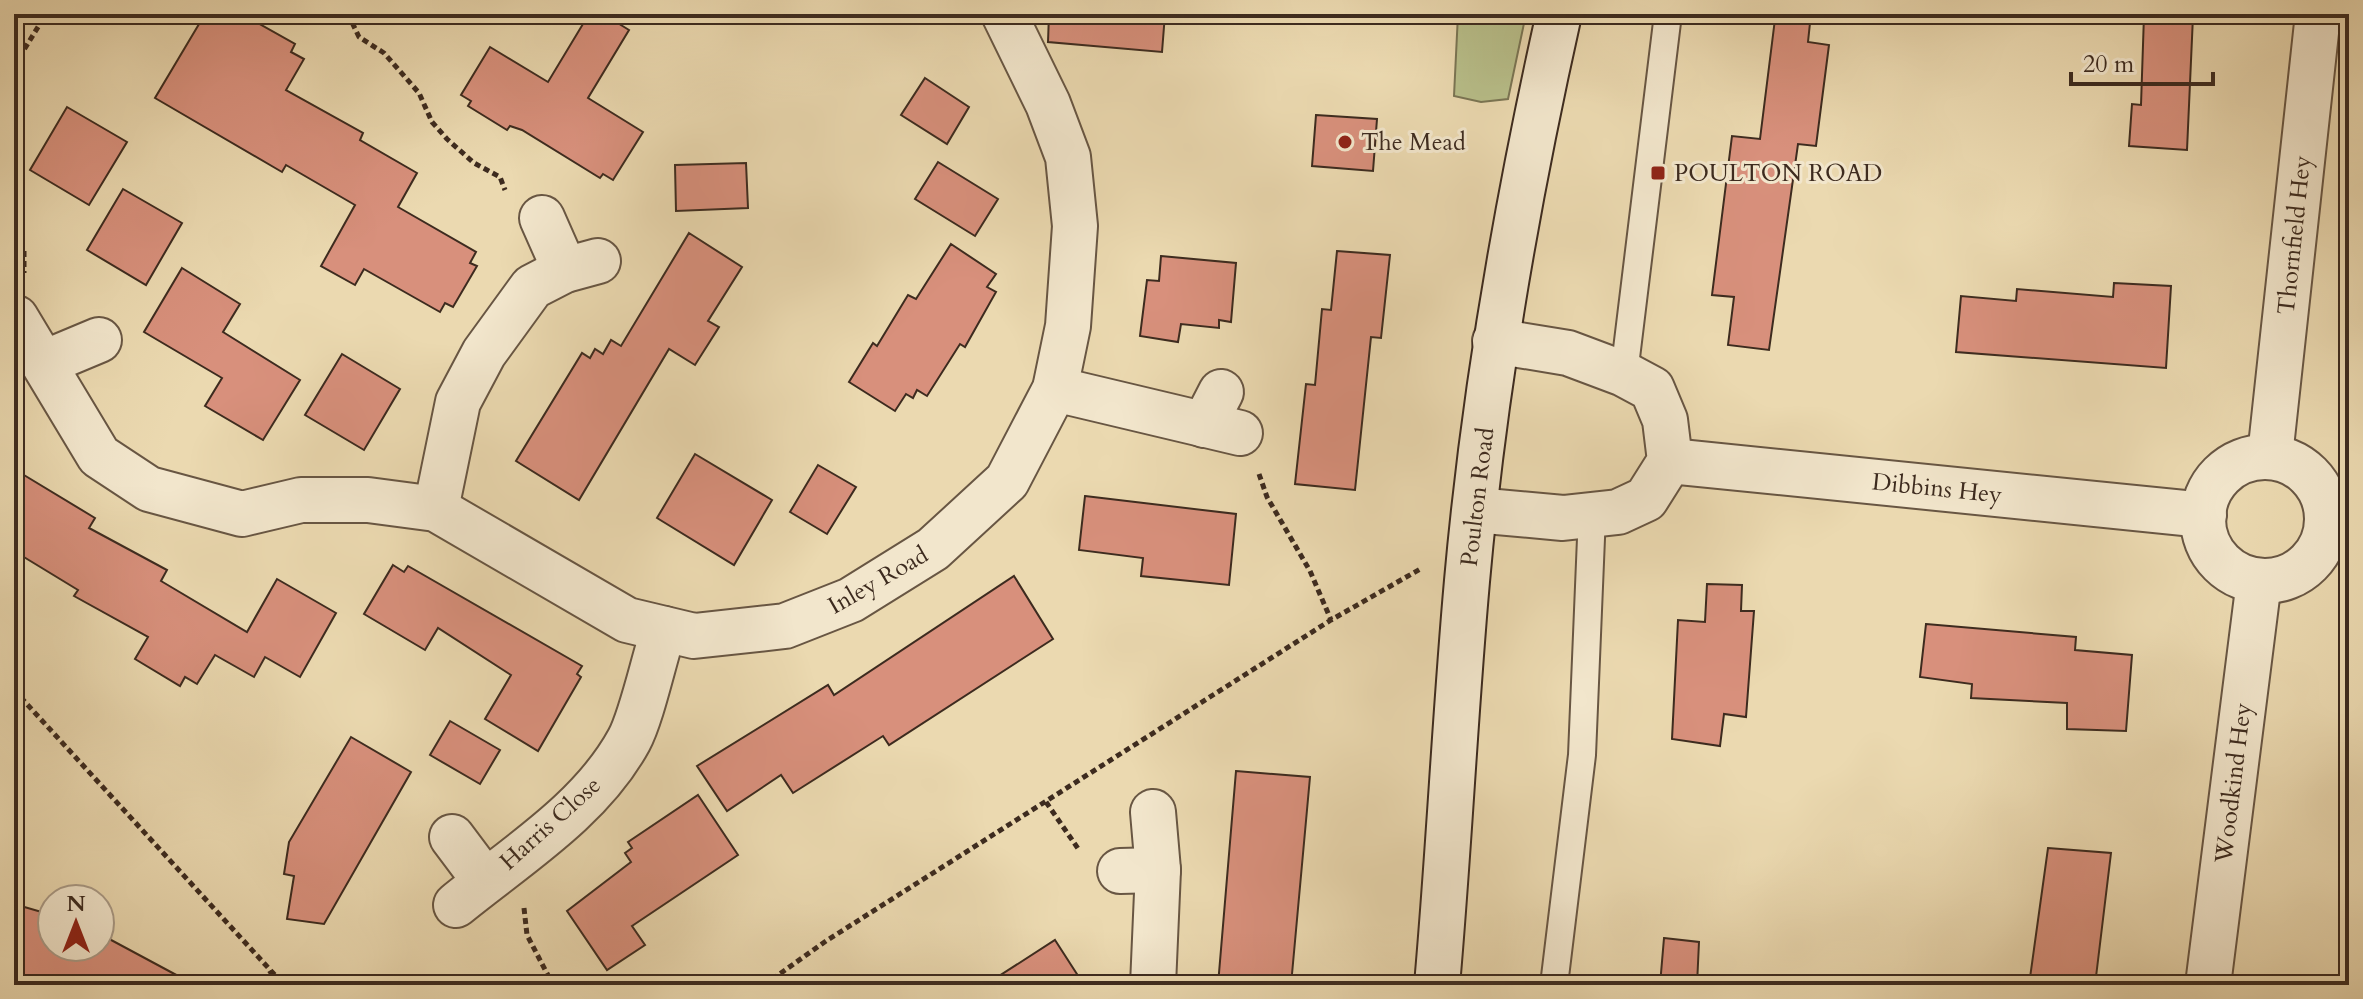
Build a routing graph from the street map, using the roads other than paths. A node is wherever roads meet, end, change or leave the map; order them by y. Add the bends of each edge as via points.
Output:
1 (1004, 14) edge
2 (1559, 14) edge
3 (1668, 14) edge
4 (2318, 14) edge
5 (542, 218) road end
6 (16, 318) dead end
7 (99, 340) dead end
8 (1495, 341) junction
9 (44, 363) junction
10 (1624, 374) junction
11 (1055, 389) junction
12 (1222, 417) road end
13 (2270, 456) junction
14 (1670, 461) junction
15 (436, 509) junction
16 (1592, 514) junction
17 (2204, 515) junction
18 (1474, 524) junction
19 (2338, 527) edge
20 (2259, 581) junction
21 (664, 629) junction
22 (1153, 812) dead end
23 (452, 837) dead end
24 (1153, 985) edge
25 (1437, 985) edge
26 (1554, 985) edge
27 (2208, 985) edge

1 - 11 street, Inley Road via 1068,157 1075,226 1068,326
2 - 8 street, Poulton Road via 1530,140
3 - 10 lane
4 - 13 street, Thornfield Hey
5 - 15 street via 582,265 532,287 484,353 458,402
6 - 9 street, Inley Road
7 - 9 street
8 - 10 street via 1568,353
8 - 18 street, Poulton Road
9 - 15 street, Inley Road via 99,456 149,489 242,514 301,500 368,500
10 - 14 street via 1652,389 1665,420
11 - 12 street
11 - 21 street, Inley Road via 1007,481 933,549 851,600 785,626 694,636
13 - 17 street via 2247,459 2222,474 2208,493
13 - 19 street via 2307,472
14 - 16 street via 1646,499 1618,512
14 - 17 street, Dibbins Hey
15 - 21 street, Inley Road via 627,620
16 - 18 street
16 - 26 lane via 1582,755
17 - 20 street via 2210,548 2226,567
18 - 25 street, Poulton Road
19 - 20 street via 2311,562 2292,576
20 - 27 street, Woodkind Hey
21 - 23 street, Harris Close via 630,739 593,790 470,893
22 - 24 street via 1139,871

